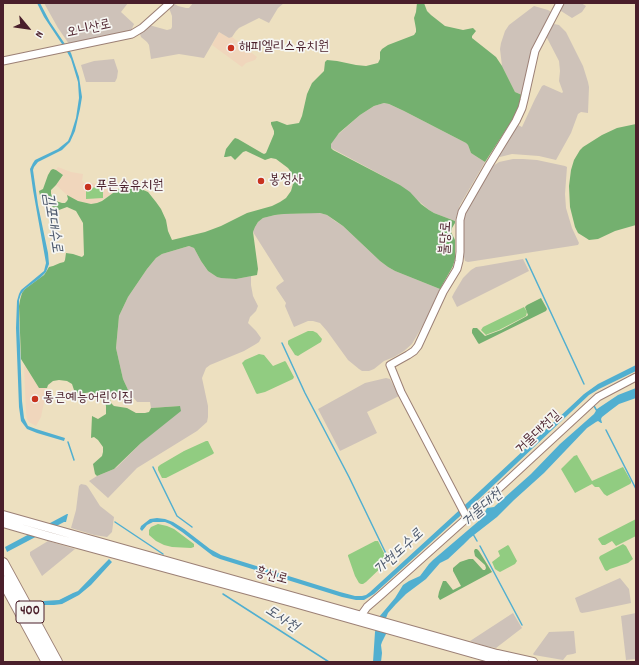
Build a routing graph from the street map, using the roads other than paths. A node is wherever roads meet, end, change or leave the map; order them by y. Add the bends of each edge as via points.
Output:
1 (170, 3) edge
2 (560, 3) edge
3 (3, 61) edge
4 (636, 377) edge
5 (3, 515) edge
6 (466, 518) junction
7 (3, 523) edge
8 (3, 562) edge
9 (3, 581) edge
10 (359, 619) junction
11 (393, 628) junction
12 (47, 662) edge
13 (57, 662) edge
14 (504, 662) edge
15 (534, 662) edge

1 - 3 street, 오니산로 via 132,34
2 - 6 street, 불당로 via 535,51 522,108 516,121 462,212 460,252 456,268 418,346 390,365 401,392
4 - 6 street, 거물대천길 via 598,397
5 - 10 main road, 흥신로
6 - 10 street via 382,594
7 - 10 main road, 흥신로
8 - 13 highway, 400
9 - 12 highway, 400
10 - 11 main road, 흥신로
11 - 14 main road, 흥신로
11 - 15 main road, 흥신로

